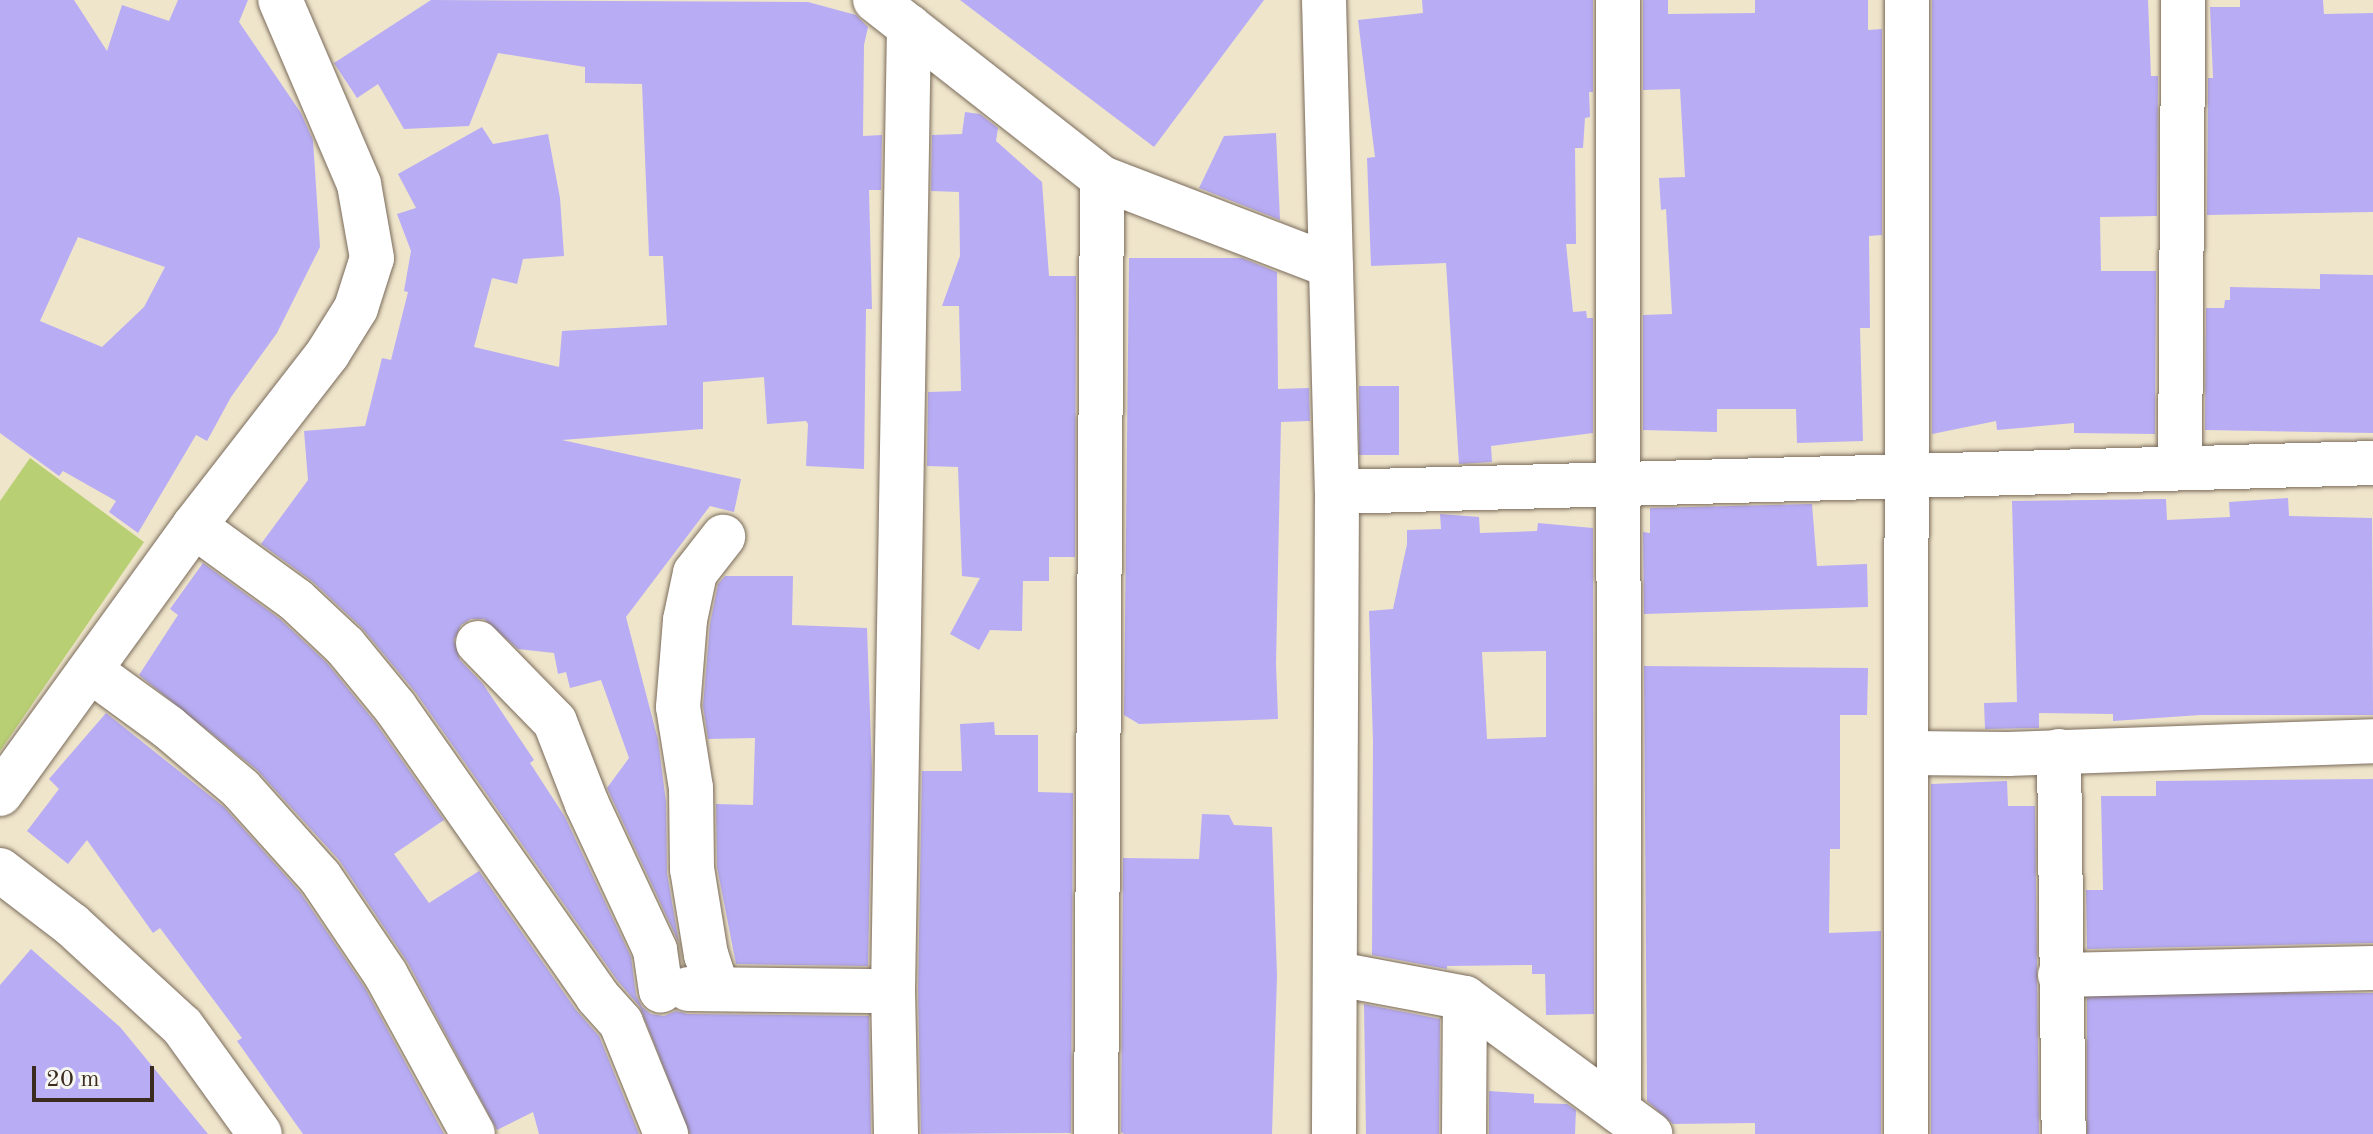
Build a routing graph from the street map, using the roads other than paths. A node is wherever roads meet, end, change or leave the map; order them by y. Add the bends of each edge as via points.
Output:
1 (280, 0) edge
2 (875, 0) edge
3 (1324, 0) edge
4 (1618, 0) edge
5 (1907, 0) edge
6 (2183, 0) edge
7 (909, 26) junction
8 (1102, 178) junction
9 (1331, 266) junction
10 (2373, 463) edge
11 (2180, 467) junction
12 (1908, 475) junction
13 (1620, 482) junction
14 (1337, 492) junction
15 (194, 526) junction
16 (723, 537) dead end
17 (478, 643) dead end
18 (91, 671) junction
19 (2373, 741) edge
20 (2059, 751) junction
21 (1908, 753) junction
22 (0, 794) edge
23 (0, 870) edge
24 (2373, 968) edge
25 (1337, 974) junction
26 (2060, 975) junction
27 (717, 988) junction
28 (661, 991) junction
29 (893, 991) junction
30 (1465, 998) junction
31 (621, 1023) junction
32 (1635, 1122) edge
33 (260, 1134) edge
34 (473, 1134) edge
35 (666, 1134) edge
36 (896, 1134) edge
37 (1096, 1134) edge
38 (1334, 1134) edge
39 (1464, 1134) edge
40 (1906, 1134) edge
41 (2064, 1134) edge

1 - 15 street via 359,184 372,258 356,308 328,353
2 - 7 street
3 - 9 street
4 - 13 street
5 - 12 street
6 - 11 street
7 - 8 street
7 - 29 street
8 - 9 street
8 - 37 street
9 - 14 street
10 - 11 street
11 - 12 street
12 - 13 street
12 - 21 street
13 - 14 street
13 - 32 street
14 - 25 street
15 - 18 street
15 - 31 street via 296,600 345,646 395,707
16 - 27 street via 695,573 685,620 678,707 691,788 692,869
17 - 28 street via 555,722 655,950
18 - 22 street
18 - 34 street via 241,789 320,877 386,975
19 - 20 street
20 - 21 street
20 - 26 street
21 - 40 street
23 - 33 street via 72,925 182,1026
24 - 26 street
25 - 30 street
25 - 38 street
26 - 41 street
27 - 28 street
27 - 29 street
28 - 31 street
29 - 36 street
30 - 32 street
30 - 39 street
31 - 35 street

